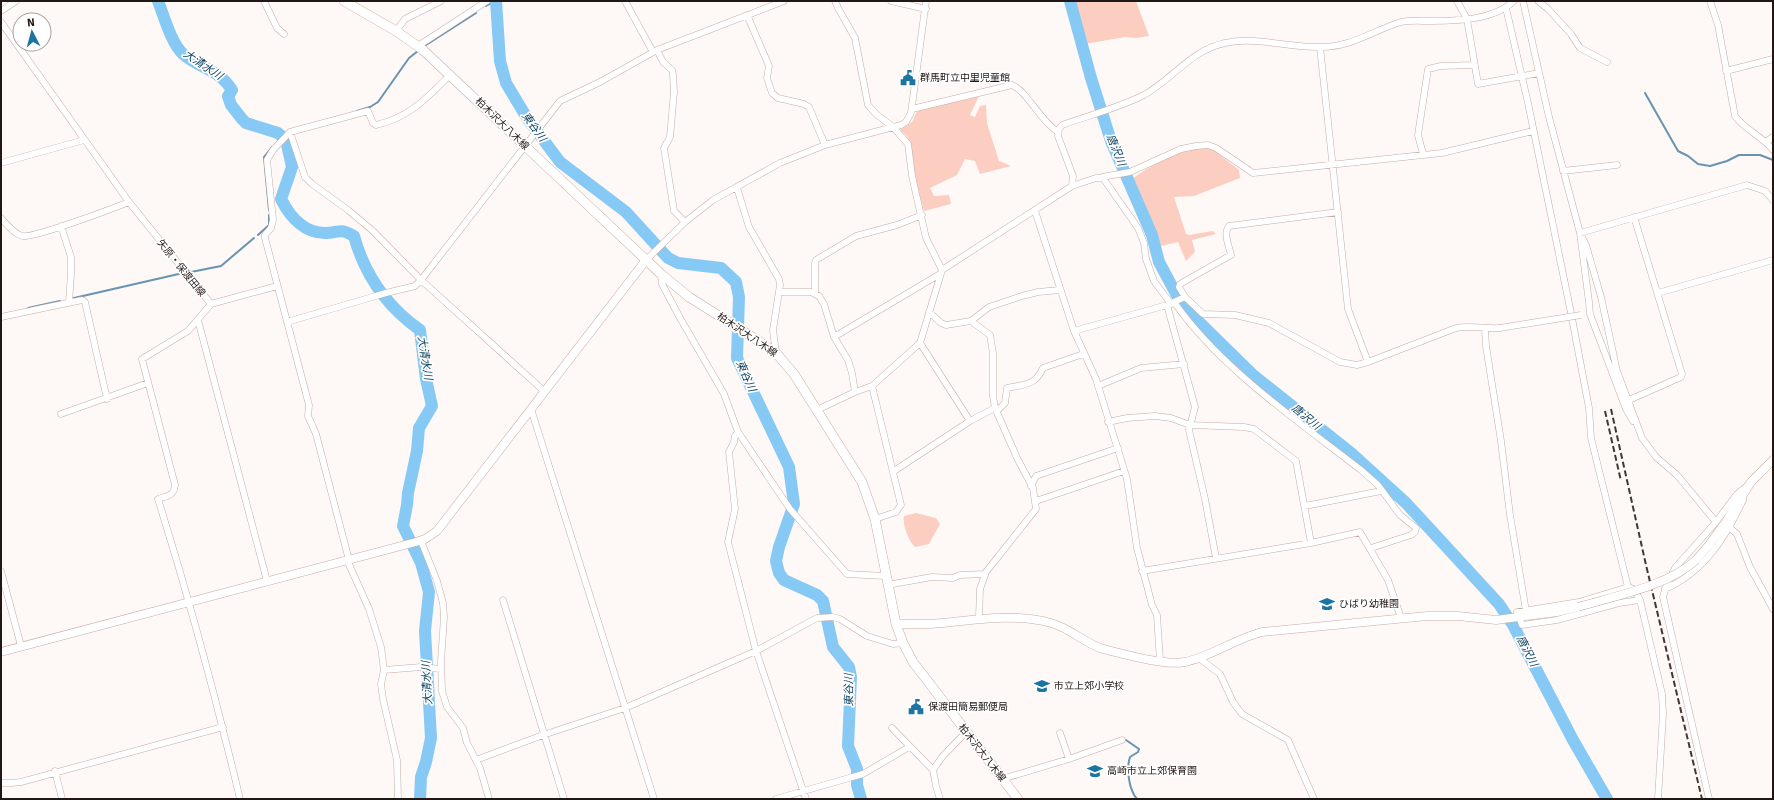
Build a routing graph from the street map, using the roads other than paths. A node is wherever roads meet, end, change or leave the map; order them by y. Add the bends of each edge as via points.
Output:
1 (16, 1) edge
2 (264, 1) edge
3 (344, 1) edge
4 (441, 1) edge
5 (625, 1) edge
6 (784, 1) edge
7 (836, 1) edge
8 (891, 1) edge
9 (926, 1) edge
10 (1457, 1) edge
11 (1514, 1) edge
12 (1522, 1) edge
13 (1538, 1) edge
14 (1710, 1) edge
15 (484, 2) edge
16 (1506, 8) junction
17 (926, 9) junction
18 (1, 10) edge
19 (747, 15) junction
20 (1467, 19) junction
21 (1, 22) edge
22 (396, 31) junction
23 (284, 34) dead end
24 (418, 46) junction
25 (1320, 47) junction
26 (655, 51) junction
27 (1773, 59) edge
28 (1607, 62) dead end
29 (1474, 65) junction
30 (1726, 71) junction
31 (1539, 73) junction
32 (451, 74) junction
33 (1522, 77) junction
34 (912, 109) junction
35 (893, 127) junction
36 (1533, 131) junction
37 (1058, 132) junction
38 (289, 133) junction
39 (1773, 137) edge
40 (84, 140) junction
41 (1766, 141) junction
42 (825, 145) junction
43 (524, 146) junction
44 (1773, 150) edge
45 (1423, 154) junction
46 (1, 163) edge
47 (1332, 164) junction
48 (1617, 165) dead end
49 (1564, 172) junction
50 (1102, 177) junction
51 (1072, 186) junction
52 (736, 188) junction
53 (1773, 200) edge
54 (129, 202) junction
55 (1035, 210) junction
56 (1338, 212) junction
57 (922, 215) junction
58 (1634, 217) junction
59 (1, 218) edge
60 (685, 222) junction
61 (61, 226) junction
62 (1580, 233) junction
63 (646, 260) junction
64 (1773, 260) edge
65 (941, 272) junction
66 (661, 274) junction
67 (421, 280) junction
68 (278, 286) junction
69 (1060, 290) junction
70 (779, 292) junction
71 (1658, 293) junction
72 (815, 294) junction
73 (1184, 297) junction
74 (69, 302) junction
75 (1172, 303) junction
76 (211, 304) junction
77 (929, 312) junction
78 (1590, 314) junction
79 (1, 318) edge
80 (198, 320) junction
81 (971, 321) junction
82 (287, 322) junction
83 (1485, 329) junction
84 (1074, 331) junction
85 (834, 337) junction
86 (920, 342) junction
87 (776, 353) junction
88 (1083, 354) junction
89 (1368, 362) junction
90 (1184, 364) junction
91 (148, 383) junction
92 (872, 386) junction
93 (1098, 386) junction
94 (544, 391) junction
95 (855, 392) junction
96 (107, 399) junction
97 (1629, 400) junction
98 (531, 409) junction
99 (817, 410) junction
100 (996, 410) junction
101 (61, 414) dead end
102 (970, 421) junction
103 (1108, 422) junction
104 (1190, 426) junction
105 (1638, 426) junction
106 (738, 432) junction
107 (1118, 448) junction
108 (1773, 460) edge
109 (894, 471) junction
110 (1124, 471) junction
111 (1751, 482) junction
112 (1032, 486) junction
113 (1380, 491) junction
114 (1036, 501) junction
115 (1304, 506) junction
116 (875, 519) junction
117 (1716, 522) junction
118 (1730, 528) junction
119 (418, 541) junction
120 (1311, 543) junction
121 (1371, 548) junction
122 (1216, 558) junction
123 (1683, 559) junction
124 (348, 560) junction
125 (1, 571) edge
126 (1142, 571) junction
127 (1694, 572) junction
128 (985, 574) junction
129 (267, 581) junction
130 (886, 581) junction
131 (1628, 587) junction
132 (1665, 589) junction
133 (502, 600) dead end
134 (1640, 600) junction
135 (190, 601) junction
136 (1773, 609) edge
137 (1526, 611) junction
138 (980, 618) junction
139 (1401, 618) junction
140 (1517, 618) junction
141 (896, 624) junction
142 (902, 643) junction
143 (21, 646) junction
144 (756, 651) junction
145 (1, 652) edge
146 (1199, 658) junction
147 (1160, 661) junction
148 (441, 669) junction
149 (384, 670) junction
150 (626, 708) junction
151 (223, 727) junction
152 (892, 728) dead end
153 (966, 732) junction
154 (1060, 733) dead end
155 (543, 735) junction
156 (1122, 740) dead end
157 (910, 747) junction
158 (1070, 759) junction
159 (476, 760) junction
160 (933, 770) junction
161 (55, 771) junction
162 (1002, 779) junction
163 (1, 783) edge
164 (804, 790) junction
165 (62, 799) edge
166 (240, 799) edge
167 (398, 799) edge
168 (489, 799) edge
169 (564, 799) edge
170 (654, 799) edge
171 (776, 799) edge
172 (806, 799) edge
173 (940, 799) edge
174 (1018, 799) edge
175 (1314, 799) edge
176 (1658, 799) edge
177 (1709, 799) edge

1 - 18 street
2 - 23 street via 277,28
3 - 22 main road, 柏木沢大八木線
4 - 22 street via 405,19
5 - 26 street
6 - 19 street
7 - 35 street via 855,38 868,106
8 - 17 street
9 - 17 street
10 - 20 street
11 - 16 street
12 - 31 street
13 - 28 street via 1571,34 1580,48
14 - 30 street via 1718,24
15 - 24 street
16 - 20 street
16 - 33 street
17 - 34 street
19 - 26 street
19 - 42 street via 770,66 767,78 772,93 778,98 809,107
20 - 25 street via 1407,21 1346,45
20 - 29 street
21 - 40 street, 矢原・保渡田線
22 - 24 main road, 柏木沢大八木線
24 - 32 main road, 柏木沢大八木線
25 - 37 street via 1248,40 1223,43 1190,58 1145,94 1109,110 1062,125
25 - 47 street
26 - 43 street via 560,101
26 - 60 street via 673,74 670,138 664,148 674,211
27 - 30 street
29 - 33 street via 1478,84
29 - 45 street via 1428,69 1418,136
30 - 41 street via 1735,116
31 - 33 street
31 - 49 street
32 - 38 street via 420,106 378,125 373,123 368,111
32 - 43 main road, 柏木沢大八木線
33 - 36 street
34 - 35 street via 906,122
34 - 37 street via 1012,85 1050,127
35 - 42 street
35 - 57 street via 908,144 912,176
36 - 45 street via 1442,153
36 - 131 street via 1590,408 1591,438
37 - 51 street via 1073,176
38 - 67 street via 305,177 373,231
38 - 68 street via 267,160 273,220 265,235
39 - 41 street
40 - 46 street
40 - 54 street, 矢原・保渡田線
41 - 44 street
42 - 52 street via 780,163
43 - 63 main road, 柏木沢大八木線
43 - 67 street
45 - 47 street
47 - 50 street via 1253,173 1208,145 1181,150 1130,172
47 - 56 street
48 - 49 street
49 - 62 street
50 - 51 street
50 - 75 street via 1138,228 1154,281
51 - 55 street
52 - 60 street via 713,200
52 - 70 street via 749,227 779,279
53 - 58 street via 1765,191 1747,185
54 - 61 street
54 - 76 street, 矢原・保渡田線
55 - 65 street
55 - 69 street
56 - 73 street via 1229,226 1226,234 1231,255 1180,284
56 - 89 street via 1348,309
57 - 65 street via 928,243 938,260
57 - 72 street via 856,236 816,260
58 - 62 street
58 - 71 street
59 - 61 street via 22,236
60 - 63 street
61 - 74 street via 72,274
62 - 78 street
62 - 97 street via 1589,255 1608,325 1617,371
63 - 66 main road, 柏木沢大八木線
63 - 94 street
64 - 71 street
65 - 77 street
65 - 85 street
66 - 87 main road, 柏木沢大八木線 via 689,297
66 - 106 street via 662,284 724,394
67 - 82 street via 415,286
67 - 94 street
68 - 76 street, 矢原・保渡田線
68 - 82 street
69 - 81 street via 1038,292 989,307
69 - 84 street
70 - 72 street
70 - 87 street via 773,330
71 - 97 street via 1682,374 1681,377
72 - 85 street via 824,304
73 - 75 street
73 - 89 street via 1203,314 1235,315 1259,320 1340,362 1357,365
74 - 79 street
74 - 96 street via 82,300 87,306
75 - 84 street
75 - 90 street
75 - 113 street via 1244,378 1361,470 1378,485
76 - 80 street
77 - 81 street via 946,325
77 - 86 street
78 - 83 street, bridge
78 - 105 street via 1626,409
80 - 91 street via 188,331 142,360
80 - 129 street
81 - 100 street via 990,335
82 - 124 street via 309,405 308,416 316,434
83 - 89 street via 1456,328
83 - 137 street via 1510,515
84 - 88 street
85 - 95 street via 848,360
86 - 92 street
86 - 102 street
87 - 99 main road, 柏木沢大八木線 via 794,374
88 - 93 street
88 - 100 street via 1043,368 1039,378 1031,383 1007,388 1005,403
90 - 93 street via 1141,368
90 - 104 street via 1195,407
91 - 96 street
91 - 135 street via 175,485 171,495 158,499
92 - 95 street
92 - 109 street
93 - 103 street
94 - 98 street
95 - 99 street
96 - 101 street
97 - 105 street
98 - 119 street via 437,531
98 - 150 street
99 - 116 main road, 柏木沢大八木線 via 858,474
100 - 102 street
100 - 112 street
102 - 109 street
103 - 104 street via 1155,416 1171,418
103 - 107 street
104 - 115 street via 1244,427 1261,433 1296,461
104 - 122 street
105 - 117 street via 1642,438 1656,457 1677,475
106 - 130 street via 790,509 847,574
106 - 144 street via 729,452 735,509 728,542
107 - 110 street
107 - 112 street via 1036,476
108 - 111 street
109 - 116 street via 901,505 896,512
110 - 114 street
110 - 126 street
111 - 117 street via 1737,494
111 - 118 street
111 - 140 street, bridge via 1709,545 1683,571 1665,580 1578,607
112 - 114 street
113 - 115 street
113 - 121 street via 1416,530 1411,535
114 - 128 street via 1034,512
115 - 120 street
116 - 130 main road, 柏木沢大八木線
117 - 123 street
118 - 127 street
118 - 136 street via 1737,534 1750,567
119 - 124 street
119 - 148 street via 437,581 443,603
120 - 121 street via 1360,532
120 - 122 street
121 - 139 street via 1388,580
122 - 126 street
123 - 127 street
123 - 132 street via 1671,573
124 - 129 street
124 - 149 street via 369,609 381,647
125 - 143 street
126 - 147 street via 1157,615
127 - 132 street
128 - 130 street
128 - 138 street via 980,589
129 - 135 street
130 - 141 main road, 柏木沢大八木線
131 - 134 street via 1634,589
131 - 137 street via 1579,602
132 - 177 street via 1664,603
133 - 155 street
134 - 140 street via 1619,603 1557,620 1522,625
134 - 176 street via 1662,694
135 - 143 street
135 - 151 street
137 - 140 street via 1517,612
138 - 141 street via 930,624
138 - 147 street via 1000,617 1050,622 1068,629 1093,646
139 - 140 street
139 - 146 street via 1262,632
141 - 142 main road, 柏木沢大八木線
142 - 144 street via 882,642 840,619 821,617
142 - 153 main road, 柏木沢大八木線 via 913,662
143 - 145 street
144 - 150 street
144 - 164 street
146 - 147 street via 1177,664
146 - 175 street via 1220,674 1242,714 1288,740
148 - 149 street via 422,667
148 - 159 street via 442,691 447,706 459,722
149 - 167 street via 381,684 397,760
150 - 155 street
150 - 170 street
151 - 161 street
151 - 166 street
152 - 157 street
153 - 160 street
153 - 162 main road, 柏木沢大八木線
154 - 158 street
155 - 159 street
155 - 169 street
156 - 158 street
157 - 160 street
157 - 164 street via 863,774
158 - 162 street
159 - 168 street
160 - 173 street
161 - 163 street via 12,784
161 - 165 street
162 - 174 main road, 柏木沢大八木線
164 - 171 street
164 - 172 street

